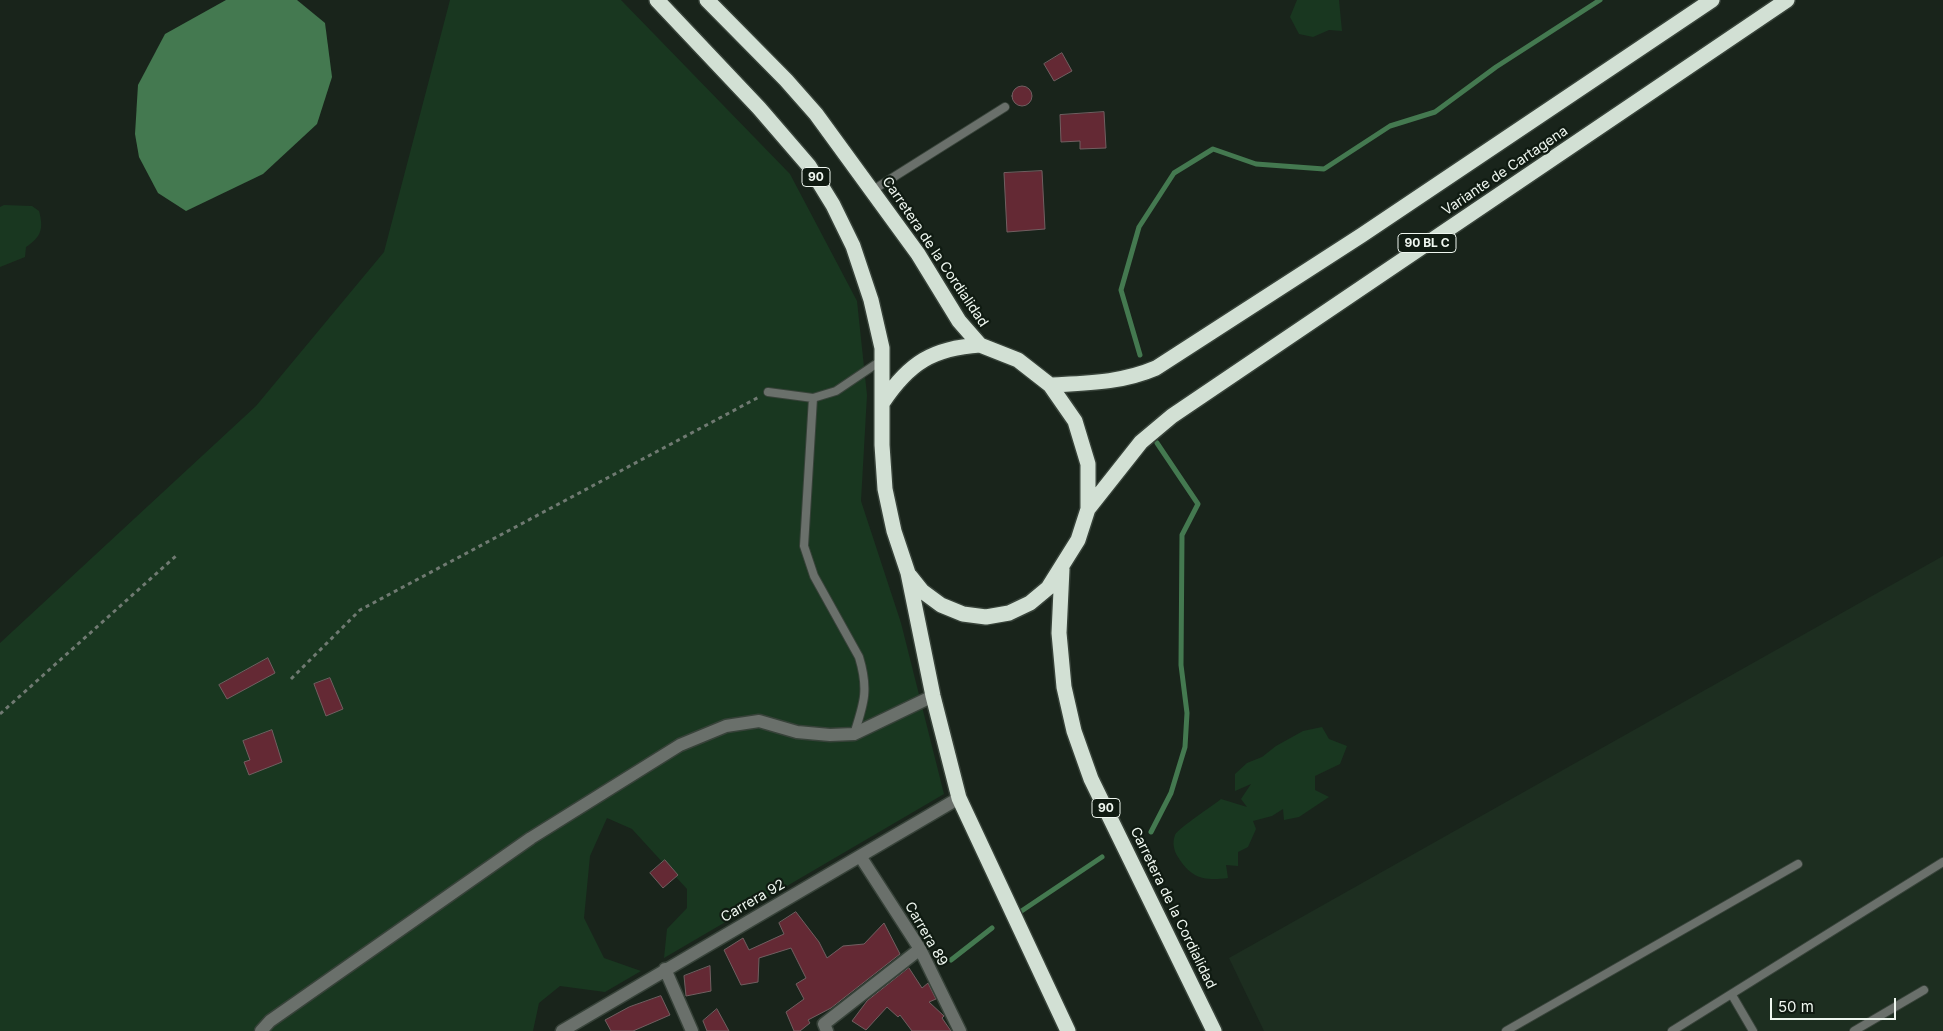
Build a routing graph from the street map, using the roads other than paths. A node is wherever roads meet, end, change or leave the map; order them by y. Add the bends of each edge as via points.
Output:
1 (657, 0) edge
2 (707, 0) edge
3 (1712, 0) edge
4 (1787, 0) edge
5 (1005, 107) dead end
6 (873, 190) junction
7 (980, 345) junction
8 (884, 359) junction
9 (1050, 385) junction
10 (768, 392) road end
11 (813, 398) junction
12 (884, 402) junction
13 (1088, 508) junction
14 (1062, 569) junction
15 (908, 573) junction
16 (933, 696) junction
17 (854, 734) junction
18 (959, 798) junction
19 (860, 856) junction
20 (1943, 862) edge
21 (1798, 864) dead end
22 (920, 949) junction
23 (665, 969) junction
24 (1924, 990) dead end
25 (1732, 995) junction
26 (825, 1028) edge
27 (260, 1031) edge
28 (562, 1031) edge
29 (692, 1031) edge
30 (960, 1031) edge
31 (1068, 1031) edge
32 (1214, 1031) edge
33 (1506, 1031) edge
34 (1672, 1031) edge
35 (1753, 1031) edge
36 (1854, 1031) edge

1 - 8 highway, 90 via 759,108 808,166 833,205 853,246 872,300
2 - 6 highway, Carretera de la Cordialidad via 816,114
3 - 9 highway, Variante de Cartagena / 90 BL C via 1362,235 1156,368 1109,382
4 - 13 highway, Variante de Cartagena / 90 BL C via 1172,416 1141,442
5 - 6 lane
6 - 7 highway, Carretera de la Cordialidad via 959,321
7 - 9 highway, Carretera de la Cordialidad via 1018,360
7 - 12 highway via 956,347 920,361 896,382
8 - 11 lane via 836,392
8 - 12 highway, 90
9 - 13 highway, Carretera de la Cordialidad via 1075,421 1088,464
10 - 11 lane
11 - 17 lane via 804,546 814,576 862,667 866,696
12 - 15 highway via 885,489 894,532
13 - 14 highway, Carretera de la Cordialidad via 1078,540
14 - 15 highway via 1048,588 1030,603 1009,613 986,617 963,614 941,605 922,591
14 - 32 highway, Carretera de la Cordialidad / 90 via 1058,633 1064,687 1074,731 1091,779
15 - 16 highway
16 - 17 street
16 - 18 highway
17 - 27 street via 797,732 759,722 726,726 680,745 531,838
18 - 19 street, Carrera 92
18 - 31 highway
19 - 22 street, Carrera 89
19 - 23 street, Carrera 92
20 - 25 lane
21 - 33 lane
22 - 26 street
22 - 30 street, Carrera 89
23 - 28 street, Carrera 92
23 - 29 street
24 - 36 lane
25 - 34 lane
25 - 35 lane

